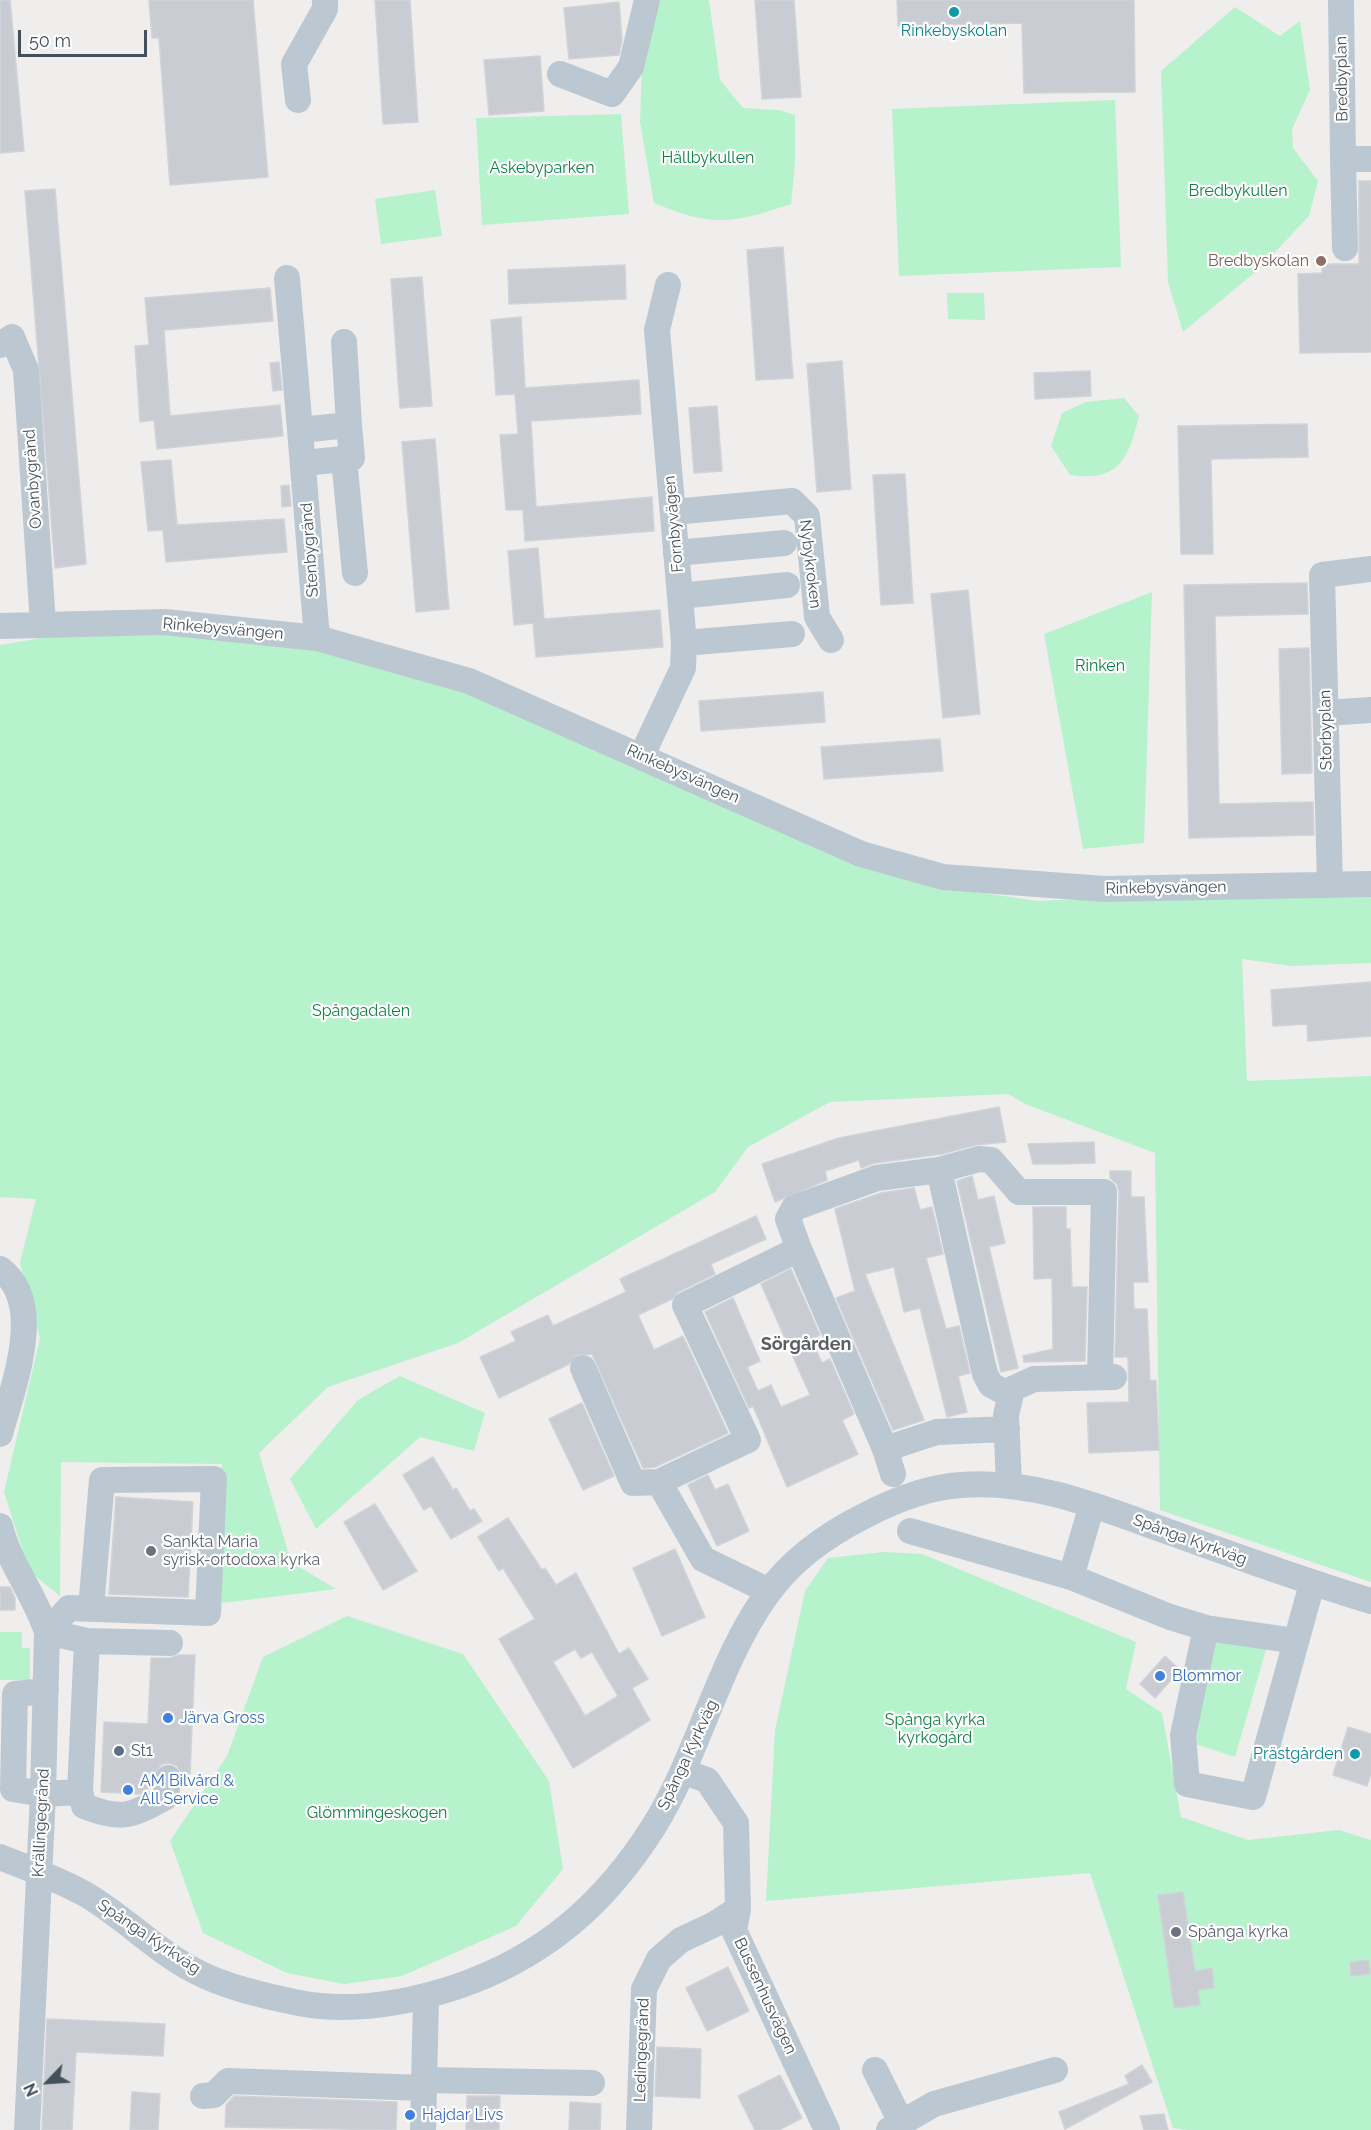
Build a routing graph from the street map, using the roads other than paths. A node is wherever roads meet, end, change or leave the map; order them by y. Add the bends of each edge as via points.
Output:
1 (325, 0) edge
2 (647, 0) edge
3 (1341, 0) edge
4 (560, 74) dead end
5 (298, 99) dead end
6 (1343, 159) junction
7 (1371, 159) edge
8 (1344, 248) dead end
9 (287, 278) dead end
10 (668, 285) dead end
11 (6, 341) edge
12 (344, 342) dead end
13 (349, 425) junction
14 (300, 430) junction
15 (344, 459) junction
16 (304, 463) junction
17 (673, 512) junction
18 (784, 543) dead end
19 (676, 553) junction
20 (1371, 569) edge
21 (355, 573) dead end
22 (787, 585) dead end
23 (680, 596) junction
24 (43, 624) junction
25 (0, 626) edge
26 (792, 634) dead end
27 (317, 638) junction
28 (831, 640) dead end
29 (684, 643) junction
30 (1371, 710) edge
31 (1326, 713) junction
32 (642, 755) junction
33 (1371, 884) edge
34 (1330, 885) junction
35 (939, 1170) junction
36 (799, 1249) junction
37 (0, 1269) edge
38 (583, 1368) dead end
39 (1010, 1395) junction
40 (1007, 1429) junction
41 (0, 1434) edge
42 (885, 1449) junction
43 (893, 1474) dead end
44 (659, 1482) junction
45 (1009, 1484) junction
46 (1092, 1505) junction
47 (0, 1526) edge
48 (910, 1531) dead end
49 (1071, 1577) junction
50 (1312, 1584) junction
51 (769, 1591) junction
52 (1371, 1601) edge
53 (91, 1608) junction
54 (43, 1620) junction
55 (1206, 1628) junction
56 (87, 1641) junction
57 (1296, 1641) junction
58 (170, 1644) dead end
59 (684, 1772) junction
60 (168, 1778) dead end
61 (80, 1792) junction
62 (43, 1794) junction
63 (0, 1857) edge
64 (0, 1866) edge
65 (38, 1872) junction
66 (738, 1910) junction
67 (426, 1996) junction
68 (875, 2070) dead end
69 (1055, 2070) dead end
70 (592, 2083) dead end
71 (424, 2084) junction
72 (203, 2096) dead end
73 (895, 2126) edge
74 (27, 2130) edge
75 (423, 2130) edge
76 (639, 2130) edge
77 (827, 2130) edge

1 - 5 street via 325,9 294,64
2 - 4 street via 631,67 612,94
3 - 6 street, Bredbyplan
6 - 7 street
6 - 8 street, Bredbyplan
9 - 14 street, Stenbygränd
10 - 17 street, Fornbyvägen via 657,330
11 - 24 street, Ovanbygränd via 26,370
12 - 13 street
13 - 14 street
13 - 15 street via 352,458
14 - 16 street, Stenbygränd
15 - 16 street
15 - 21 street
16 - 27 street, Stenbygränd
17 - 19 street, Fornbyvägen
17 - 28 street, Nybykroken via 792,501 807,516 817,617
18 - 19 street
19 - 23 street, Fornbyvägen
20 - 31 street, Storbyplan via 1322,575
22 - 23 street
23 - 29 street, Fornbyvägen
24 - 25 street, Rinkebysvängen
24 - 27 street, Rinkebysvängen via 165,622
26 - 29 street
27 - 32 street, Rinkebysvängen via 469,681
29 - 32 street, Fornbyvägen via 683,668
30 - 31 street
31 - 34 street, Storbyplan
32 - 34 street, Rinkebysvängen via 861,854 944,877 1104,889
33 - 34 street, Rinkebysvängen
35 - 36 street via 877,1178 794,1208 788,1218
35 - 39 street via 985,1374 991,1385
35 - 39 street via 979,1159 992,1160 1019,1192 1104,1192 1107,1377 1034,1379 1012,1389
36 - 42 street
36 - 44 street via 685,1305 748,1440
37 - 41 street via 9,1276 21,1302 26,1331
38 - 44 street via 633,1483
39 - 40 street
40 - 42 street via 937,1432
40 - 45 street
42 - 43 street
44 - 51 street via 703,1559
45 - 46 street, Spånga Kyrkväg
45 - 51 street, Spånga Kyrkväg via 958,1485 915,1494 876,1509 833,1531 796,1561
46 - 49 street
46 - 50 street, Spånga Kyrkväg
47 - 54 street
48 - 49 street
49 - 55 street
50 - 52 street, Spånga Kyrkväg
50 - 57 street
51 - 59 street, Spånga Kyrkväg via 742,1636
53 - 53 street via 208,1613 214,1479 102,1480
53 - 54 street via 69,1608
54 - 56 street
54 - 62 street, Krällingegränd
55 - 57 street
55 - 57 street via 1182,1735 1187,1784 1253,1797
56 - 58 street
56 - 61 street
59 - 66 street, Bussenhusvägen via 707,1780 736,1823
59 - 67 street, Spånga Kyrkväg via 653,1828 591,1908 551,1942 480,1979
60 - 61 street via 166,1797 138,1812 110,1816 84,1806
61 - 62 street
62 - 65 street, Krällingegränd
63 - 65 street, Spånga Kyrkväg
64 - 65 street, Spånga Kyrkväg
65 - 67 street, Spånga Kyrkväg via 86,1895 197,1972 252,1991 303,2004 365,2006
65 - 74 street, Krällingegränd
66 - 76 street, Ledingegränd via 658,1959 644,1989
66 - 77 street, Bussenhusvägen via 734,1930
67 - 71 street
68 - 73 street
69 - 73 street via 934,2104
70 - 71 street
71 - 72 street via 228,2082 214,2095
71 - 75 street

